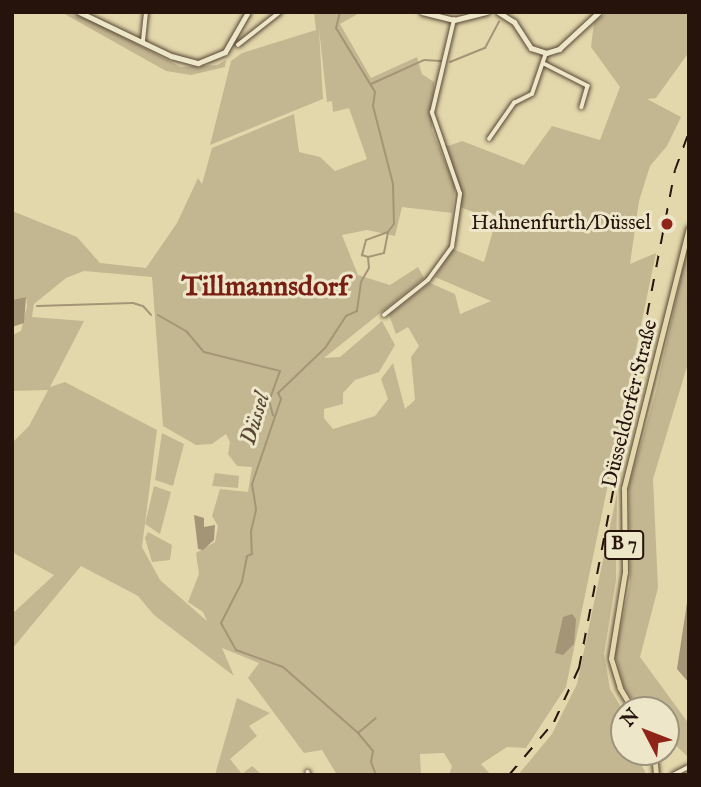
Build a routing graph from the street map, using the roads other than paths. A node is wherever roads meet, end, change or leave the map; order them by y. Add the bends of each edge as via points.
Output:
1 (79, 12) edge
2 (146, 12) edge
3 (248, 12) edge
4 (280, 12) edge
5 (422, 12) edge
6 (487, 12) edge
7 (498, 12) edge
8 (599, 12) edge
9 (479, 13) edge
10 (454, 20) junction
11 (143, 43) junction
12 (238, 45) dead end
13 (546, 53) junction
14 (544, 64) junction
15 (582, 107) dead end
16 (489, 139) dead end
17 (689, 228) edge
18 (384, 315) dead end
19 (625, 696) edge
20 (689, 767) edge
21 (673, 775) edge

1 - 11 main road
2 - 11 street
3 - 11 main road via 231,46 209,61 187,62
4 - 12 street
5 - 10 main road
6 - 9 main road
7 - 13 main road via 514,22 531,48
8 - 13 main road via 559,49
9 - 10 main road
10 - 18 street via 432,113 460,194 452,247 428,280
13 - 14 street
14 - 15 street via 588,86
14 - 16 street via 532,94 514,103
17 - 19 main road, Düsseldorfer Straße / B 7 via 624,488 625,572 611,657
20 - 21 street

